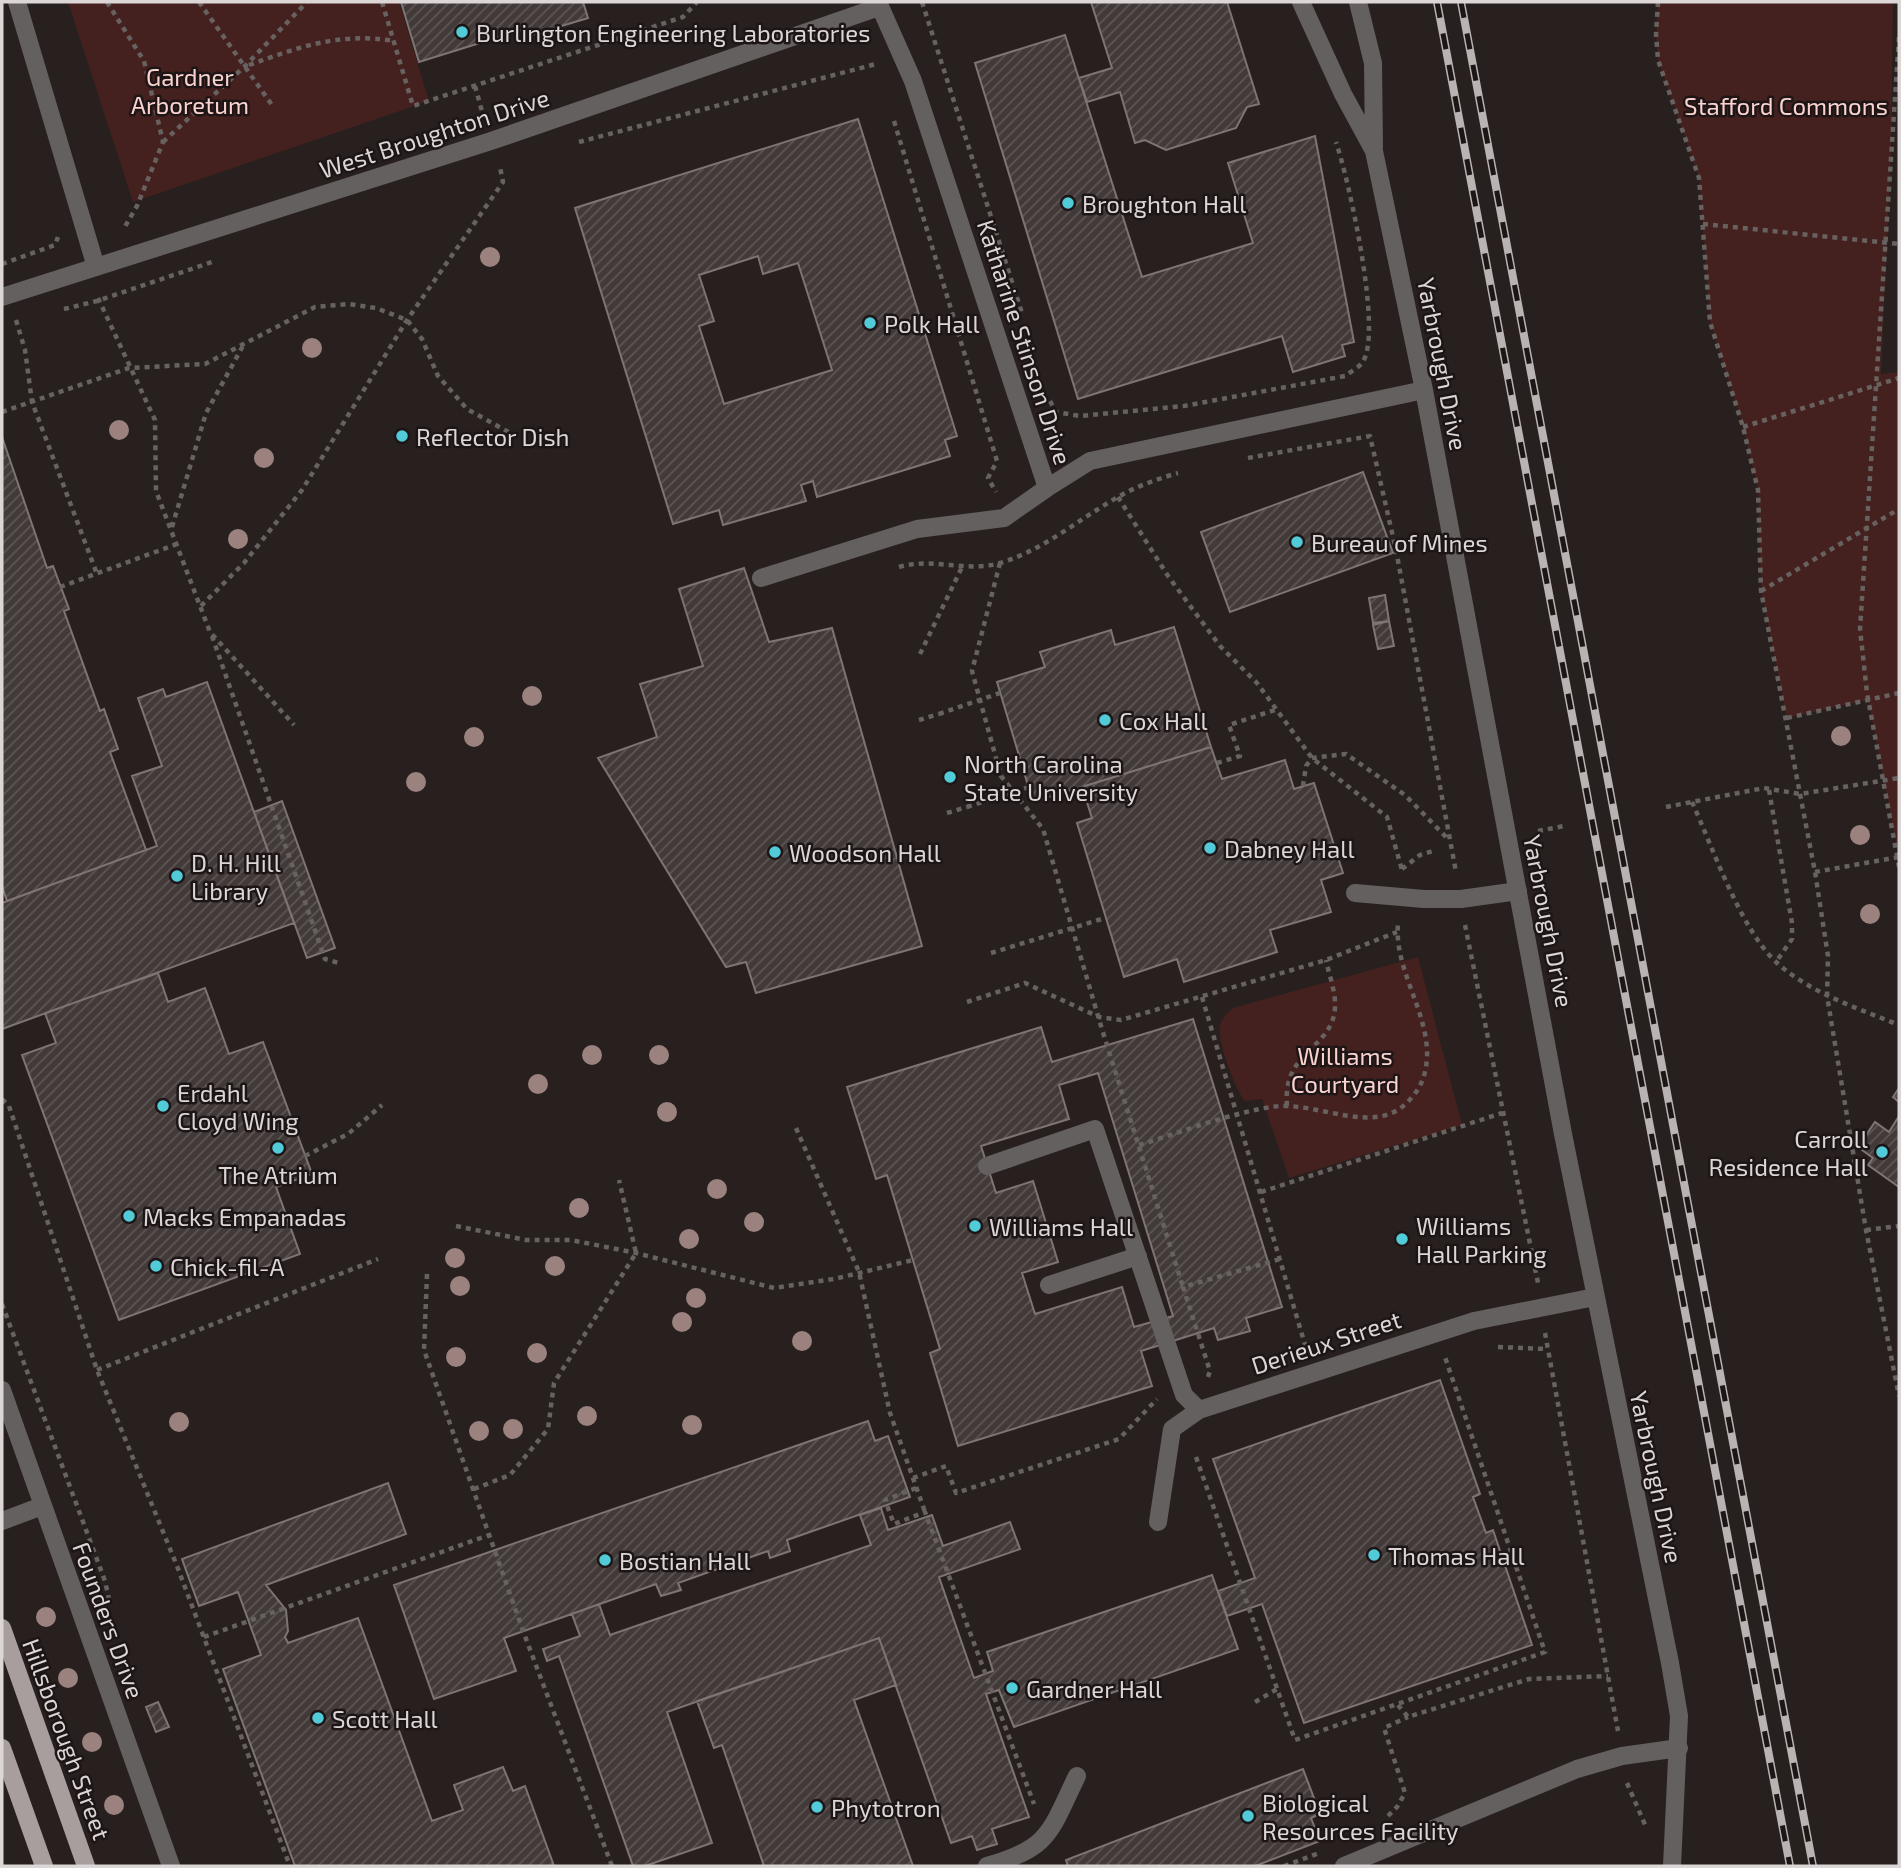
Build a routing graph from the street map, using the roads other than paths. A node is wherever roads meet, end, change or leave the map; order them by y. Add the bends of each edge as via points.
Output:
1 (17, 2) edge
2 (1301, 2) edge
3 (1358, 2) edge
4 (879, 4) edge
5 (1374, 151) junction
6 (96, 267) junction
7 (2, 297) edge
8 (1424, 390) junction
9 (1047, 488) junction
10 (761, 578) dead end
11 (1518, 891) junction
12 (1355, 893) dead end
13 (987, 1166) dead end
14 (1138, 1256) junction
15 (1049, 1285) dead end
16 (1595, 1297) junction
17 (2, 1390) edge
18 (1199, 1410) junction
19 (42, 1506) junction
20 (2, 1521) edge
21 (1158, 1522) dead end
22 (2, 1628) edge
23 (2, 1748) edge
24 (1679, 1748) junction
25 (1077, 1776) dead end
26 (44, 1866) edge
27 (86, 1866) edge
28 (172, 1866) edge
29 (987, 1866) edge
30 (1344, 1866) edge
31 (1672, 1866) edge

1 - 6 street
2 - 5 street, Yarbrough Drive
3 - 5 street via 1373,63
4 - 6 street, West Broughton Drive via 491,141
4 - 9 street, Katharine Stinson Drive via 913,81
5 - 8 street, Yarbrough Drive
6 - 7 street, West Broughton Drive
8 - 9 street, Katharine Stinson Drive via 1090,461
8 - 11 street, Yarbrough Drive
9 - 10 street via 1004,518 917,529
11 - 12 street, bridge via 1461,898
11 - 16 street, Yarbrough Drive
13 - 14 street via 1095,1129
14 - 15 street
14 - 18 street via 1184,1395
16 - 18 street, Derieux Street via 1474,1321
16 - 24 street, Yarbrough Drive via 1670,1663
17 - 19 street, Founders Drive
18 - 21 street, Derieux Street via 1172,1429
19 - 20 street
19 - 28 street, Founders Drive
22 - 27 main road, Hillsborough Street
23 - 26 main road
24 - 30 street via 1622,1756 1577,1769
24 - 31 street, Yarbrough Drive
25 - 29 street via 1038,1846

